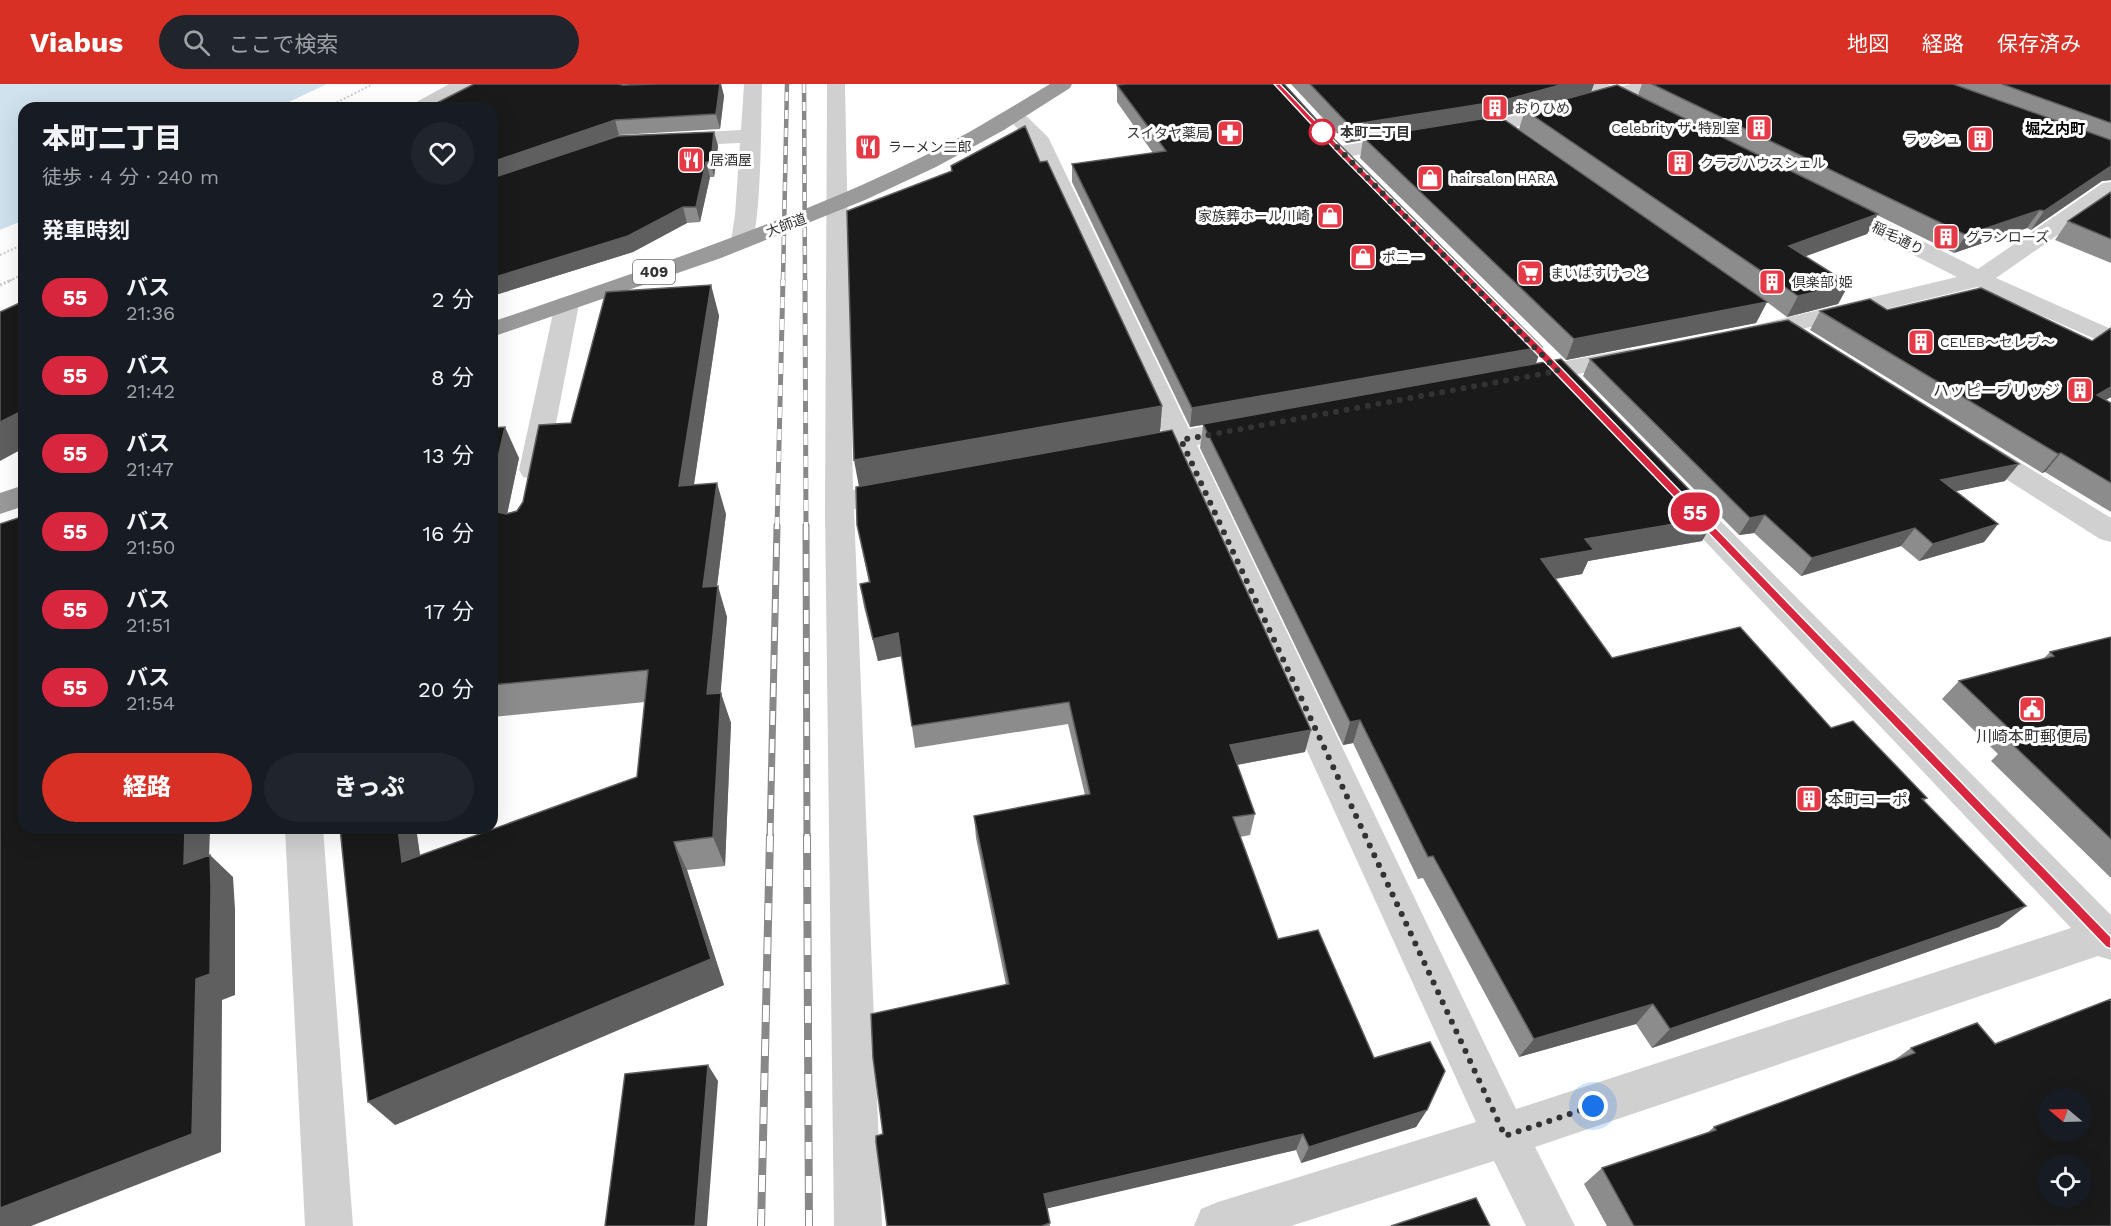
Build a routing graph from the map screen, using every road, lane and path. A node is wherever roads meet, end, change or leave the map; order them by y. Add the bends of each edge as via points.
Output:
1 (373, 84) edge
2 (463, 84) edge
3 (753, 84) edge
4 (836, 84) edge
5 (1063, 84) edge
6 (1592, 84) edge
7 (1653, 84) edge
8 (1612, 94) junction
9 (338, 102) edge
10 (431, 102) edge
11 (1015, 116) junction
12 (1665, 121) edge
13 (1498, 126) junction
14 (749, 136) junction
15 (655, 141) edge
16 (1527, 146) edge
17 (1365, 176) edge
18 (2111, 188) edge
19 (1811, 195) edge
20 (835, 206) junction
21 (742, 241) junction
22 (18, 247) edge
23 (0, 255) edge
24 (18, 277) edge
25 (1979, 279) junction
26 (0, 285) edge
27 (567, 304) junction
28 (1755, 307) edge
29 (1783, 327) junction
30 (498, 328) edge
31 (1728, 338) edge
32 (2111, 338) edge
33 (1813, 346) edge
34 (1536, 348) edge
35 (1650, 353) edge
36 (1568, 381) junction
37 (1497, 382) edge
38 (1275, 422) edge
39 (1952, 433) edge
40 (1181, 440) junction
41 (1111, 452) edge
42 (1658, 474) edge
43 (923, 487) edge
44 (18, 497) edge
45 (527, 499) edge
46 (840, 502) junction
47 (0, 504) edge
48 (2111, 532) edge
49 (304, 834) edge
50 (2109, 937) edge
51 (1505, 1136) junction
52 (329, 1226) edge
53 (858, 1226) edge
54 (1218, 1226) edge
55 (1551, 1226) edge

1 - 9 path
2 - 10 street
3 - 14 street
4 - 20 street
5 - 11 highway, 大師道 / 409
6 - 8 street
7 - 8 street
8 - 12 street
8 - 13 street
11 - 20 highway, 大師道 / 409
11 - 40 street via 1038,137
13 - 16 street
13 - 17 street via 1436,136 1333,143
14 - 15 street
14 - 21 street
18 - 25 street
19 - 25 street, 稲毛通り
20 - 21 highway, 大師道 / 409
20 - 46 street
21 - 27 highway, 大師道 / 409
22 - 23 path
24 - 26 path
25 - 29 street
25 - 32 street, 稲毛通り
27 - 30 highway, 大師道 / 409
27 - 45 street
28 - 29 street
29 - 31 street
29 - 33 street
34 - 36 street
35 - 36 street
36 - 37 street
38 - 40 street
39 - 48 street
40 - 41 street
40 - 51 street
42 - 50 street
43 - 46 street
44 - 47 highway
46 - 53 street
49 - 52 street
50 - 51 street
51 - 54 street
51 - 55 street

